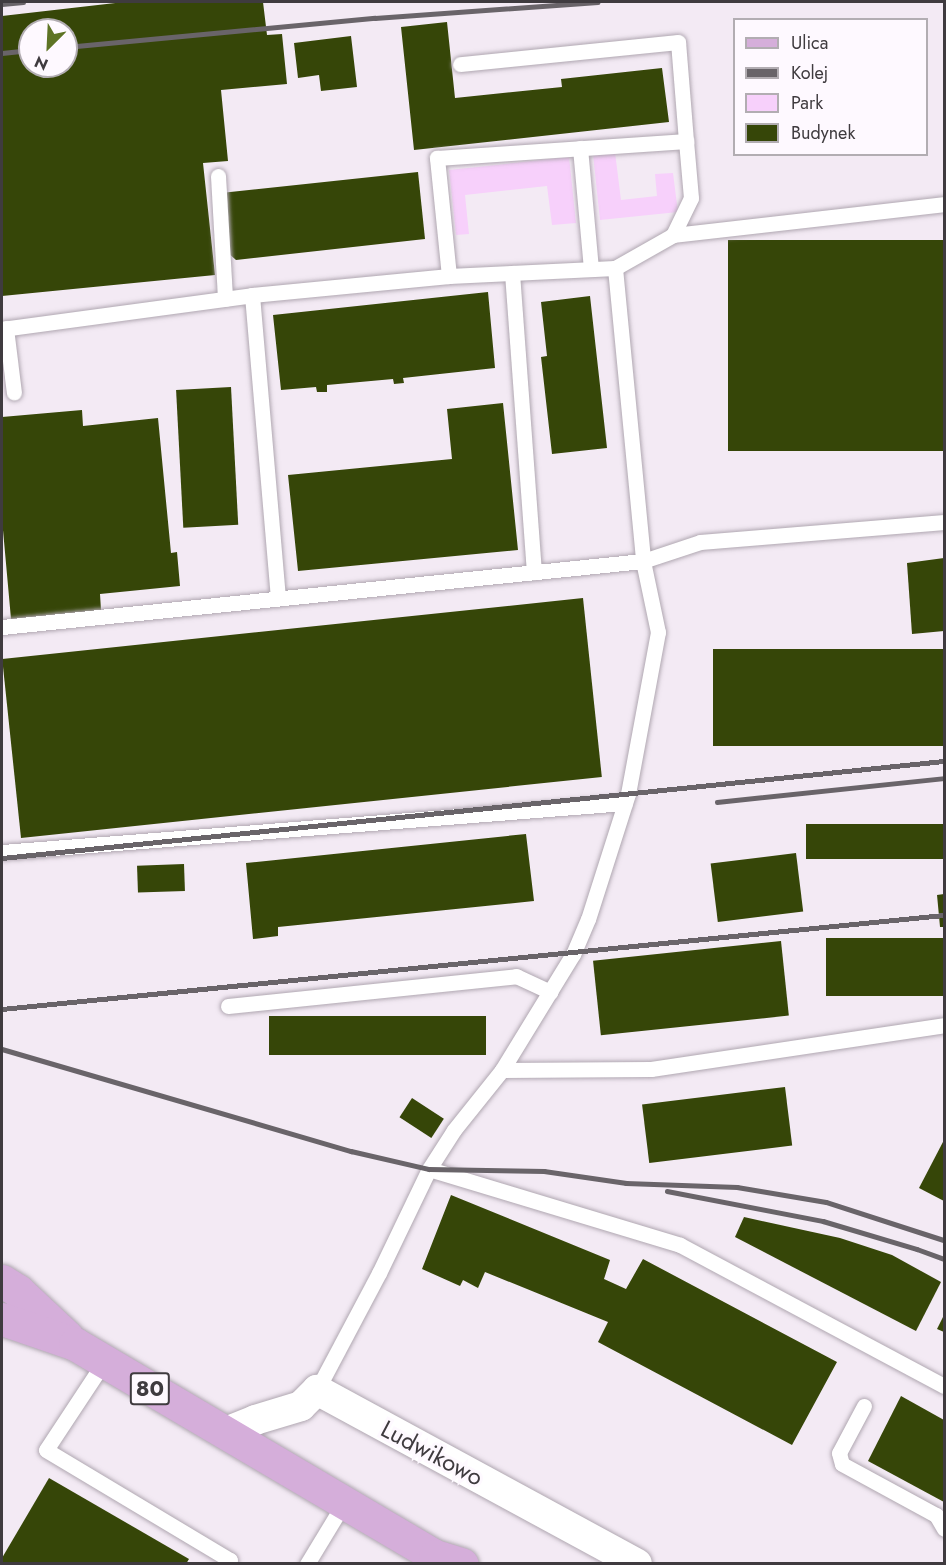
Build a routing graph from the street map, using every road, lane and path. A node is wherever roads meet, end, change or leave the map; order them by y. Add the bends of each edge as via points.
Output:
1 (460, 64) dead end
2 (687, 141) junction
3 (580, 148) junction
4 (218, 176) dead end
5 (945, 204) edge
6 (673, 235) junction
7 (615, 268) junction
8 (591, 269) junction
9 (512, 273) junction
10 (449, 276) junction
11 (252, 296) junction
12 (225, 299) junction
13 (4, 328) edge
14 (14, 393) dead end
15 (945, 522) edge
16 (644, 561) junction
17 (534, 572) junction
18 (279, 598) junction
19 (2, 627) edge
20 (625, 803) junction
21 (2, 852) edge
22 (550, 992) junction
23 (228, 1006) dead end
24 (945, 1025) edge
25 (502, 1070) junction
26 (429, 1169) junction
27 (2, 1281) edge
28 (2, 1319) edge
29 (75, 1344) junction
30 (104, 1362) junction
31 (945, 1386) edge
32 (317, 1390) junction
33 (864, 1406) dead end
34 (226, 1432) junction
35 (344, 1503) junction
36 (945, 1529) edge
37 (446, 1561) edge
38 (228, 1563) edge
39 (307, 1563) edge
40 (637, 1563) edge

1 - 2 lane via 678,42
2 - 3 lane
2 - 6 lane via 691,198
3 - 8 lane
3 - 10 lane via 437,158
4 - 12 lane
5 - 6 lane
6 - 7 lane
7 - 8 lane
7 - 16 lane
8 - 9 lane
9 - 10 lane
9 - 17 lane
10 - 11 lane
11 - 12 lane
11 - 18 lane
12 - 13 lane
13 - 14 lane
15 - 16 lane via 700,542
16 - 17 lane
16 - 20 lane via 657,632
17 - 18 lane
18 - 19 lane
20 - 21 lane
20 - 22 lane via 588,919
22 - 23 lane via 516,976
22 - 25 lane
24 - 25 lane via 651,1069
25 - 26 lane via 454,1130
26 - 31 lane via 681,1245
26 - 32 lane
27 - 29 main road, 80
28 - 29 main road, 80
29 - 30 main road, 80
30 - 34 main road, 80
30 - 38 lane via 46,1450 230,1560
32 - 34 street via 301,1406
32 - 40 street, Ludwikowo
33 - 36 lane via 839,1453 842,1464 936,1515
34 - 35 main road, 80
35 - 37 main road, 80
35 - 39 lane

